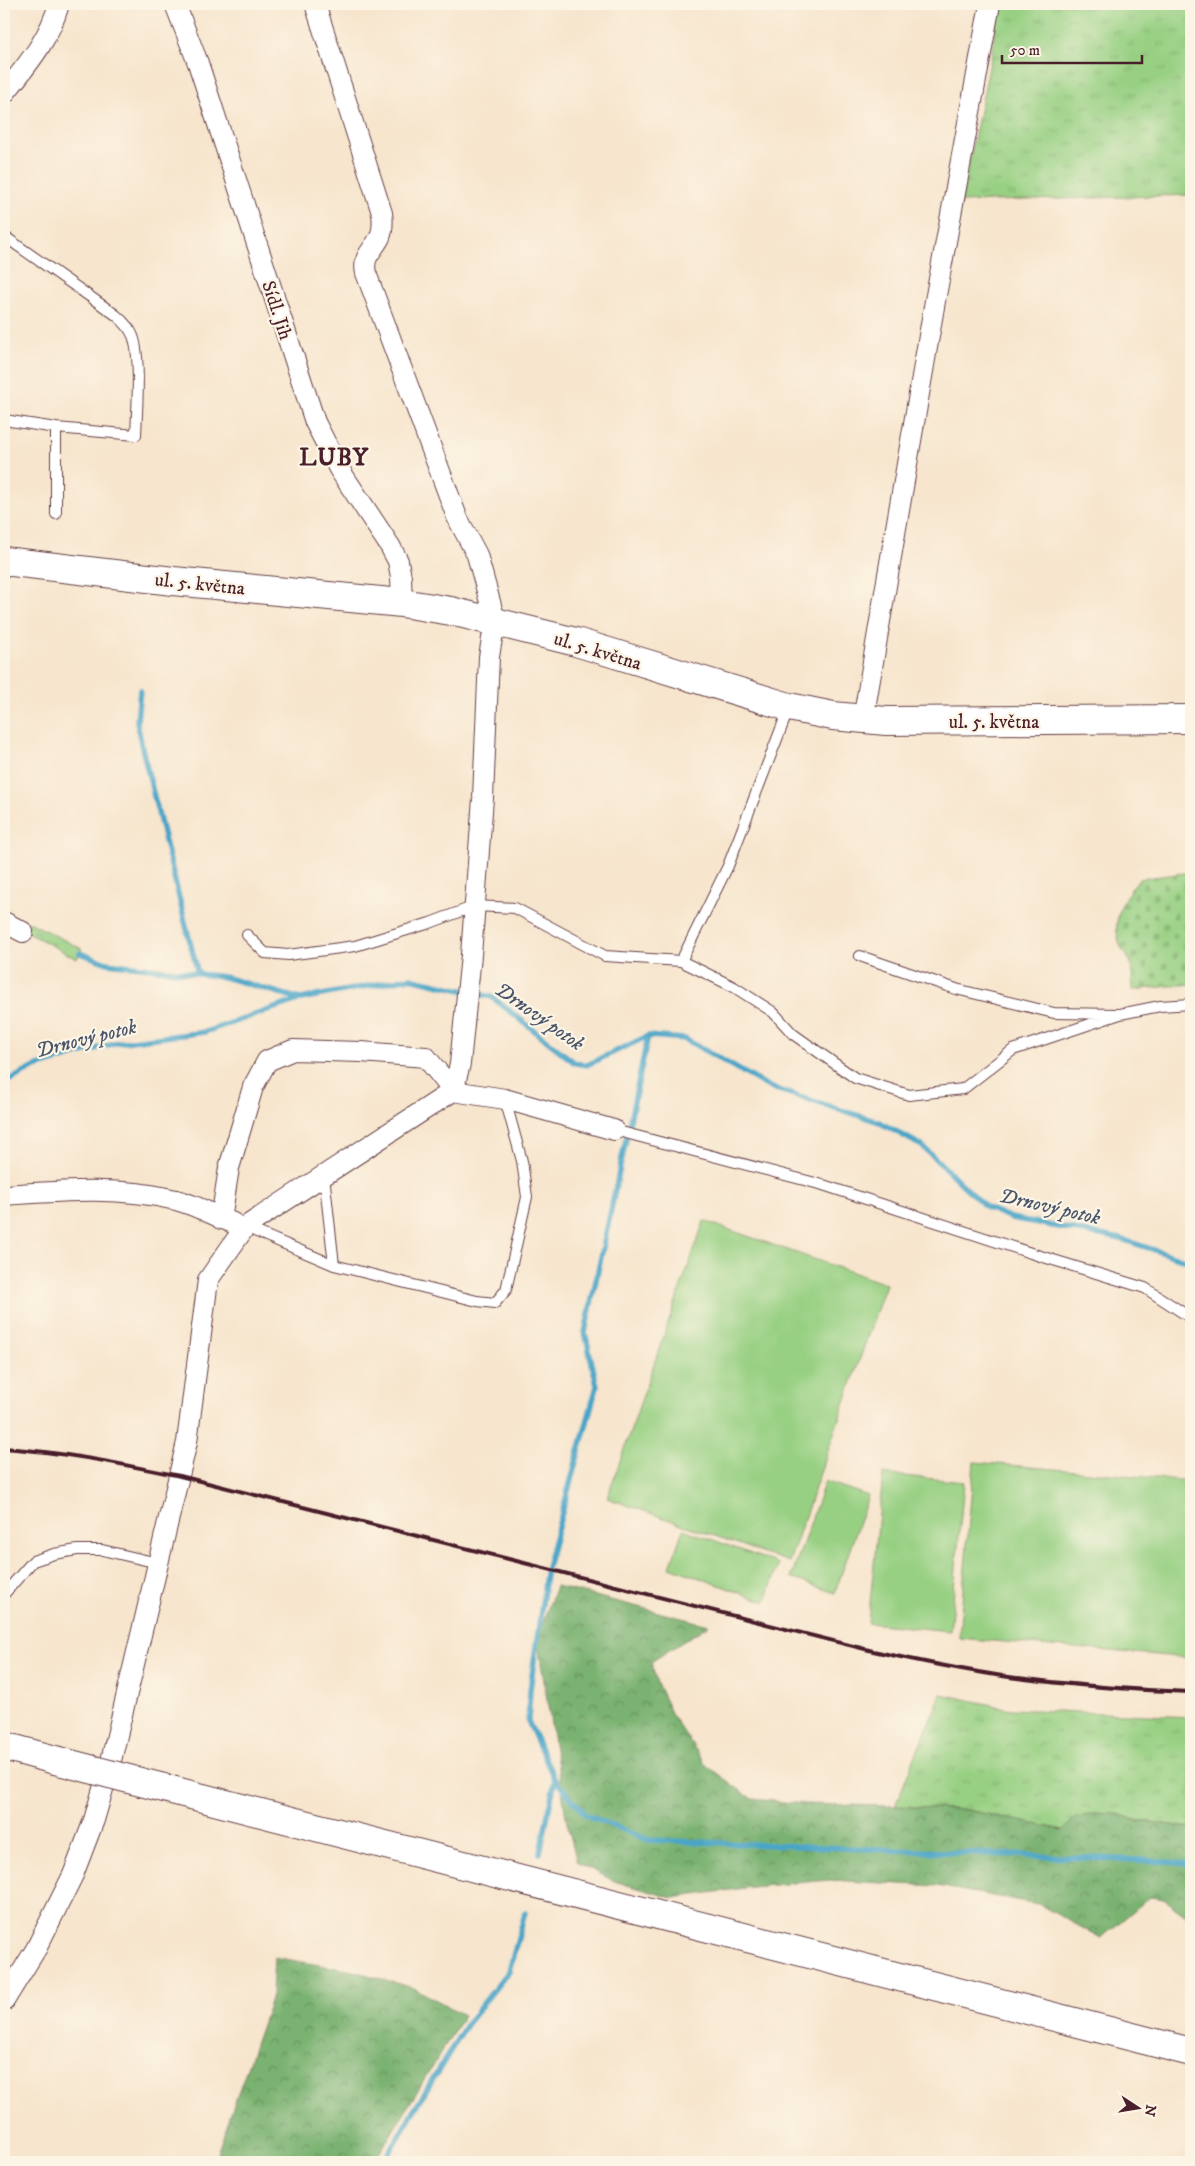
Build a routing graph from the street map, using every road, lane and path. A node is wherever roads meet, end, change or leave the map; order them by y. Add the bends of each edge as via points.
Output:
1 (59, 4) edge
2 (176, 4) edge
3 (315, 4) edge
4 (990, 4) edge
5 (4, 94) edge
6 (4, 236) edge
7 (4, 420) edge
8 (56, 428) junction
9 (56, 514) dead end
10 (4, 561) edge
11 (402, 603) junction
12 (494, 620) junction
13 (789, 707) junction
14 (1191, 719) edge
15 (863, 720) junction
16 (475, 906) junction
17 (4, 922) edge
18 (24, 932) dead end
19 (248, 935) dead end
20 (860, 956) dead end
21 (681, 961) junction
22 (1191, 1004) edge
23 (1120, 1014) junction
24 (453, 1091) junction
25 (505, 1098) junction
26 (614, 1130) joint
27 (324, 1174) junction
28 (4, 1196) edge
29 (221, 1219) junction
30 (245, 1227) junction
31 (334, 1265) junction
32 (1191, 1318) edge
33 (158, 1563) junction
34 (4, 1594) edge
35 (4, 1746) edge
36 (4, 2001) edge
37 (1191, 2052) edge

1 - 5 street via 47,37
2 - 11 street, Sídl. Jih via 315,422 329,453 398,561
3 - 12 street via 382,213 380,237 367,254 366,273 457,517 477,555
4 - 15 street
6 - 8 lane via 116,315 133,336 137,357 136,434
7 - 8 lane
8 - 9 lane
10 - 11 main road, ul. 5. května
11 - 12 main road, ul. 5. května
12 - 13 main road, ul. 5. května
12 - 16 street via 489,656
13 - 15 main road, ul. 5. května
13 - 21 lane via 728,866
14 - 15 main road, ul. 5. května
16 - 19 lane via 355,946 288,955 264,953
16 - 21 lane via 515,908 606,956
16 - 24 street via 465,1022
17 - 18 street
20 - 23 lane via 956,990 1054,1013
21 - 23 lane via 734,987 773,1012 793,1034 855,1078 909,1095 962,1089 1013,1050
22 - 23 lane
24 - 25 street
24 - 27 street
24 - 29 street via 426,1057 292,1050 267,1061 253,1087 229,1168
25 - 26 street
25 - 31 lane via 522,1161 527,1198 506,1290 495,1303
26 - 32 lane via 823,1185 1145,1288
27 - 30 street
27 - 31 lane
28 - 29 street via 70,1190 126,1191 178,1200
29 - 30 street
30 - 31 lane
30 - 33 street via 208,1280 187,1442
33 - 34 lane via 102,1550 54,1554 33,1561
33 - 36 street via 110,1765 84,1847 56,1912
35 - 37 main road, bridge

